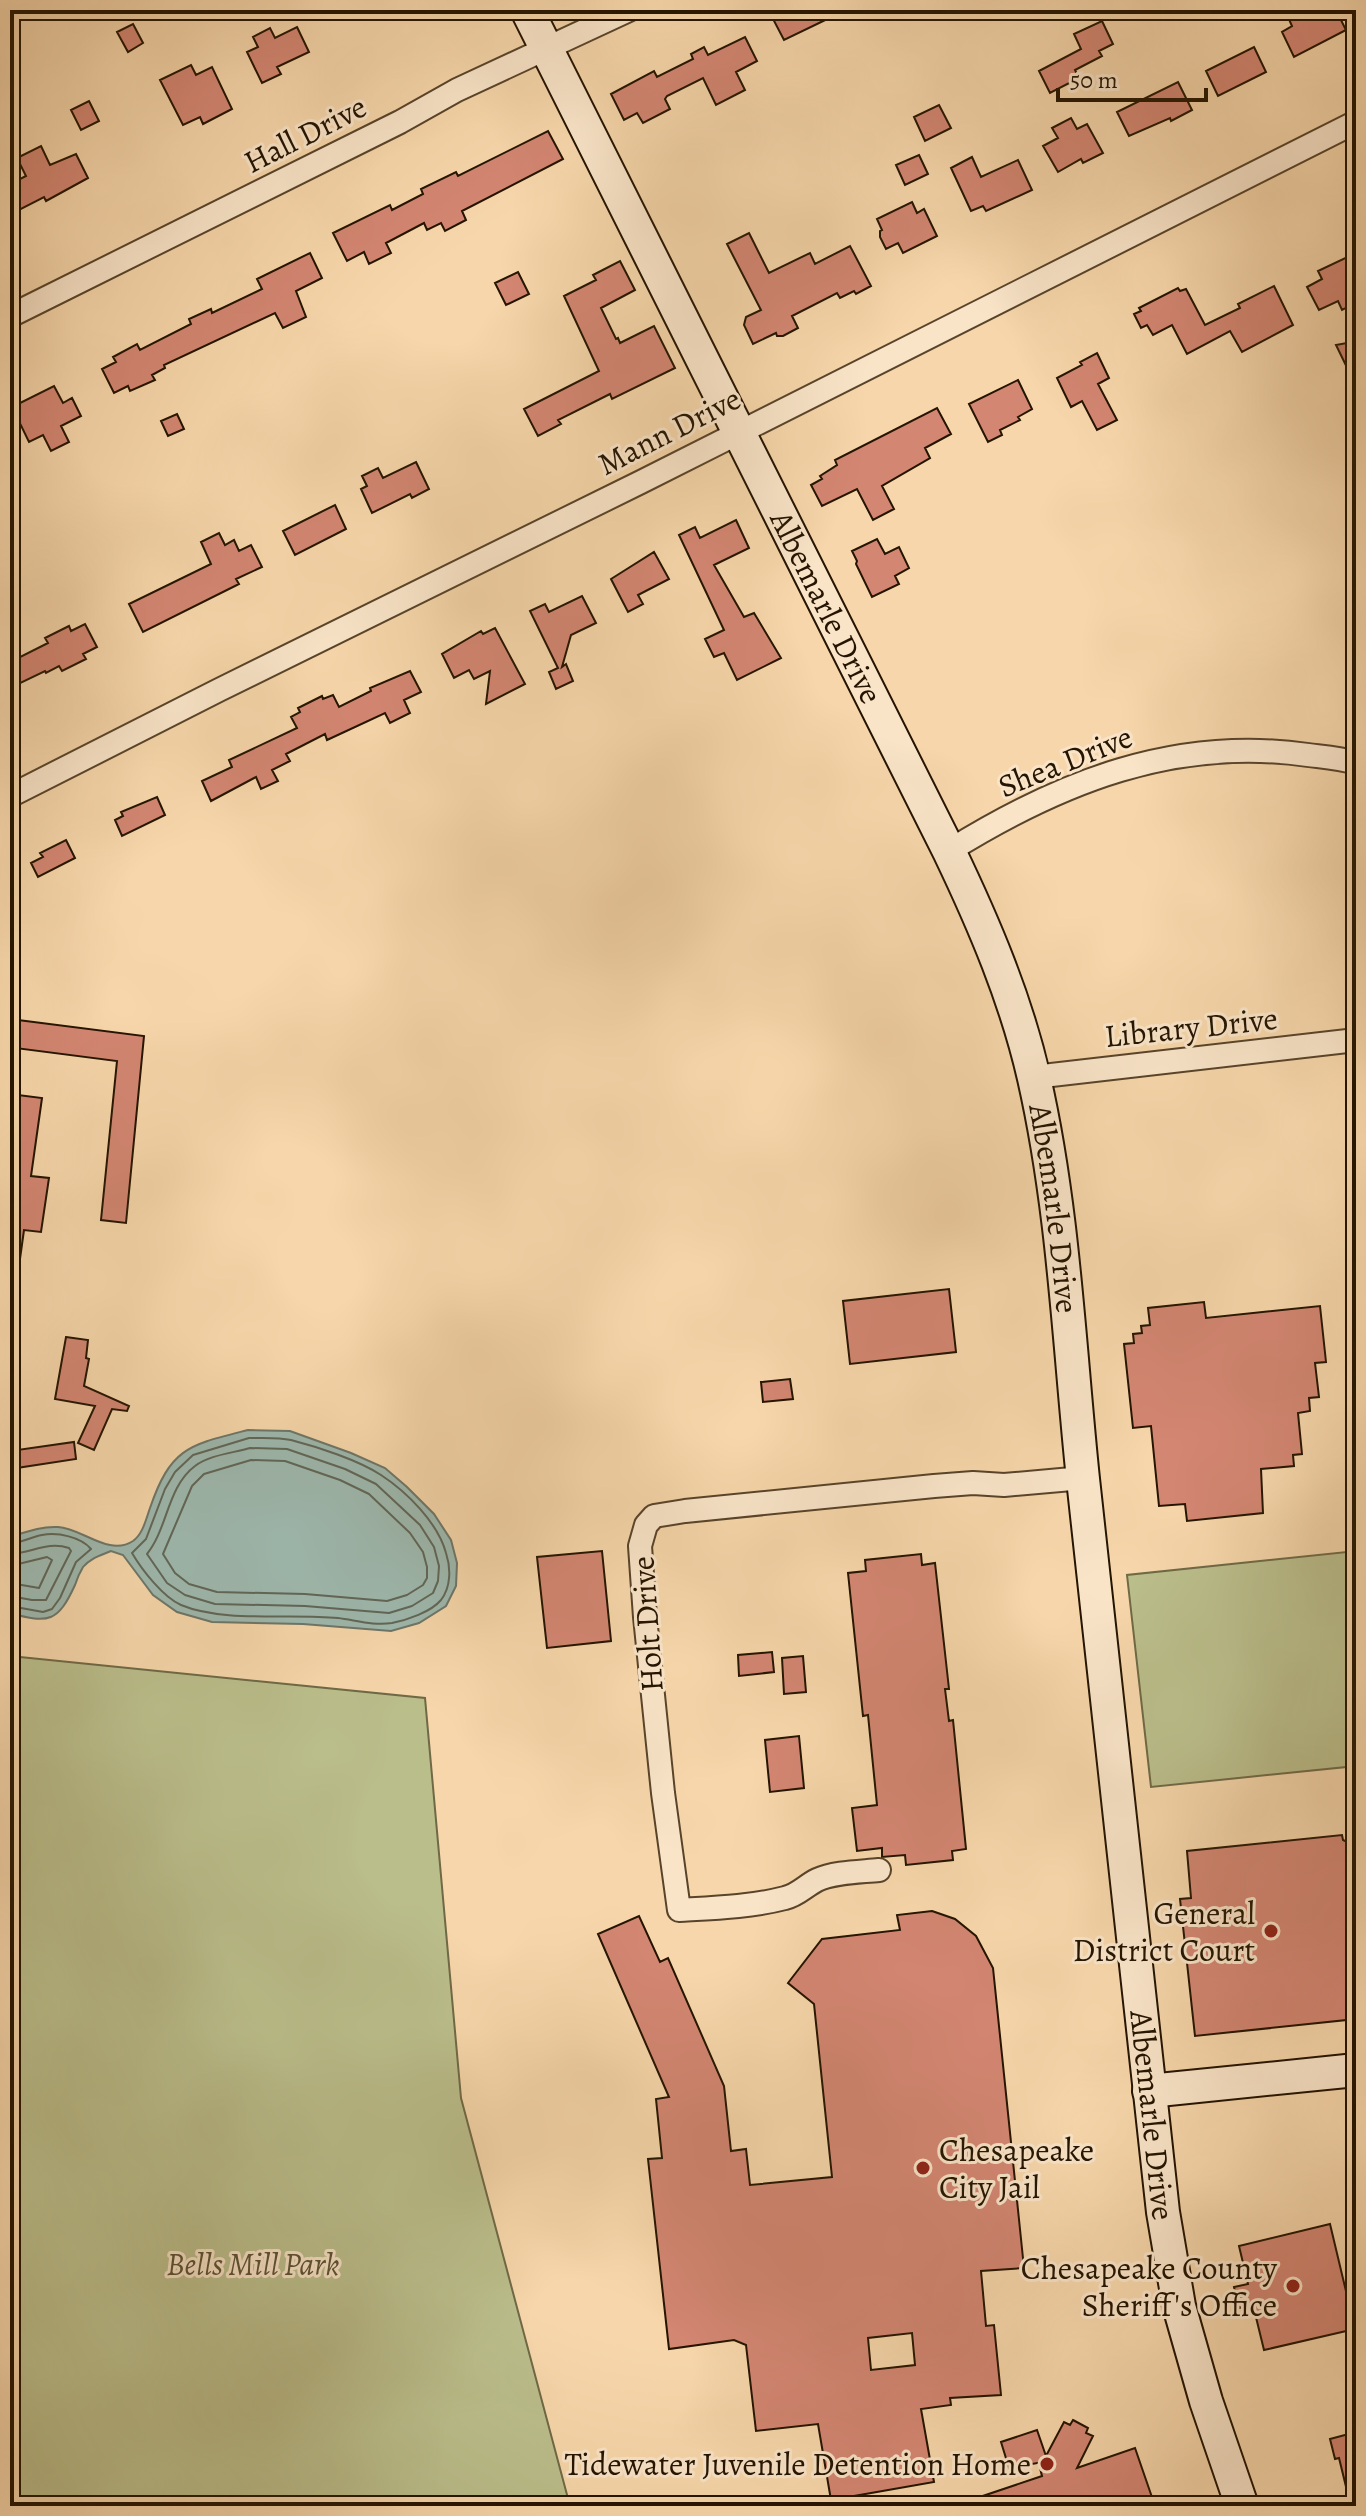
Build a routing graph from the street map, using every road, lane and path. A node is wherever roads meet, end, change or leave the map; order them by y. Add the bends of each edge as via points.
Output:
1 (527, 10) edge
2 (629, 10) edge
3 (547, 50) junction
4 (1356, 122) edge
5 (10, 316) edge
6 (738, 432) junction
7 (1356, 763) edge
8 (10, 796) edge
9 (949, 851) junction
10 (1356, 1040) edge
11 (1034, 1077) junction
12 (1083, 1478) junction
13 (879, 1870) dead end
14 (1356, 2070) edge
15 (1149, 2091) junction
16 (1242, 2506) edge

1 - 3 street, Albemarle Drive
2 - 3 street, Hall Drive
3 - 5 street, Hall Drive via 457,90
3 - 6 street, Albemarle Drive
4 - 6 street, Mann Drive
6 - 8 street, Mann Drive
6 - 9 street, Albemarle Drive
7 - 9 street, Shea Drive via 1255,749 1155,759 1041,800
9 - 11 street, Albemarle Drive via 998,961
10 - 11 street, Library Drive
11 - 12 street, Albemarle Drive via 1060,1238
12 - 13 street, Holt Drive via 934,1486 685,1511 654,1516 646,1525 640,1546 645,1617 679,1910 752,1905 788,1897 829,1876
12 - 15 street, Albemarle Drive
14 - 15 street
15 - 16 street, Albemarle Drive via 1179,2306

